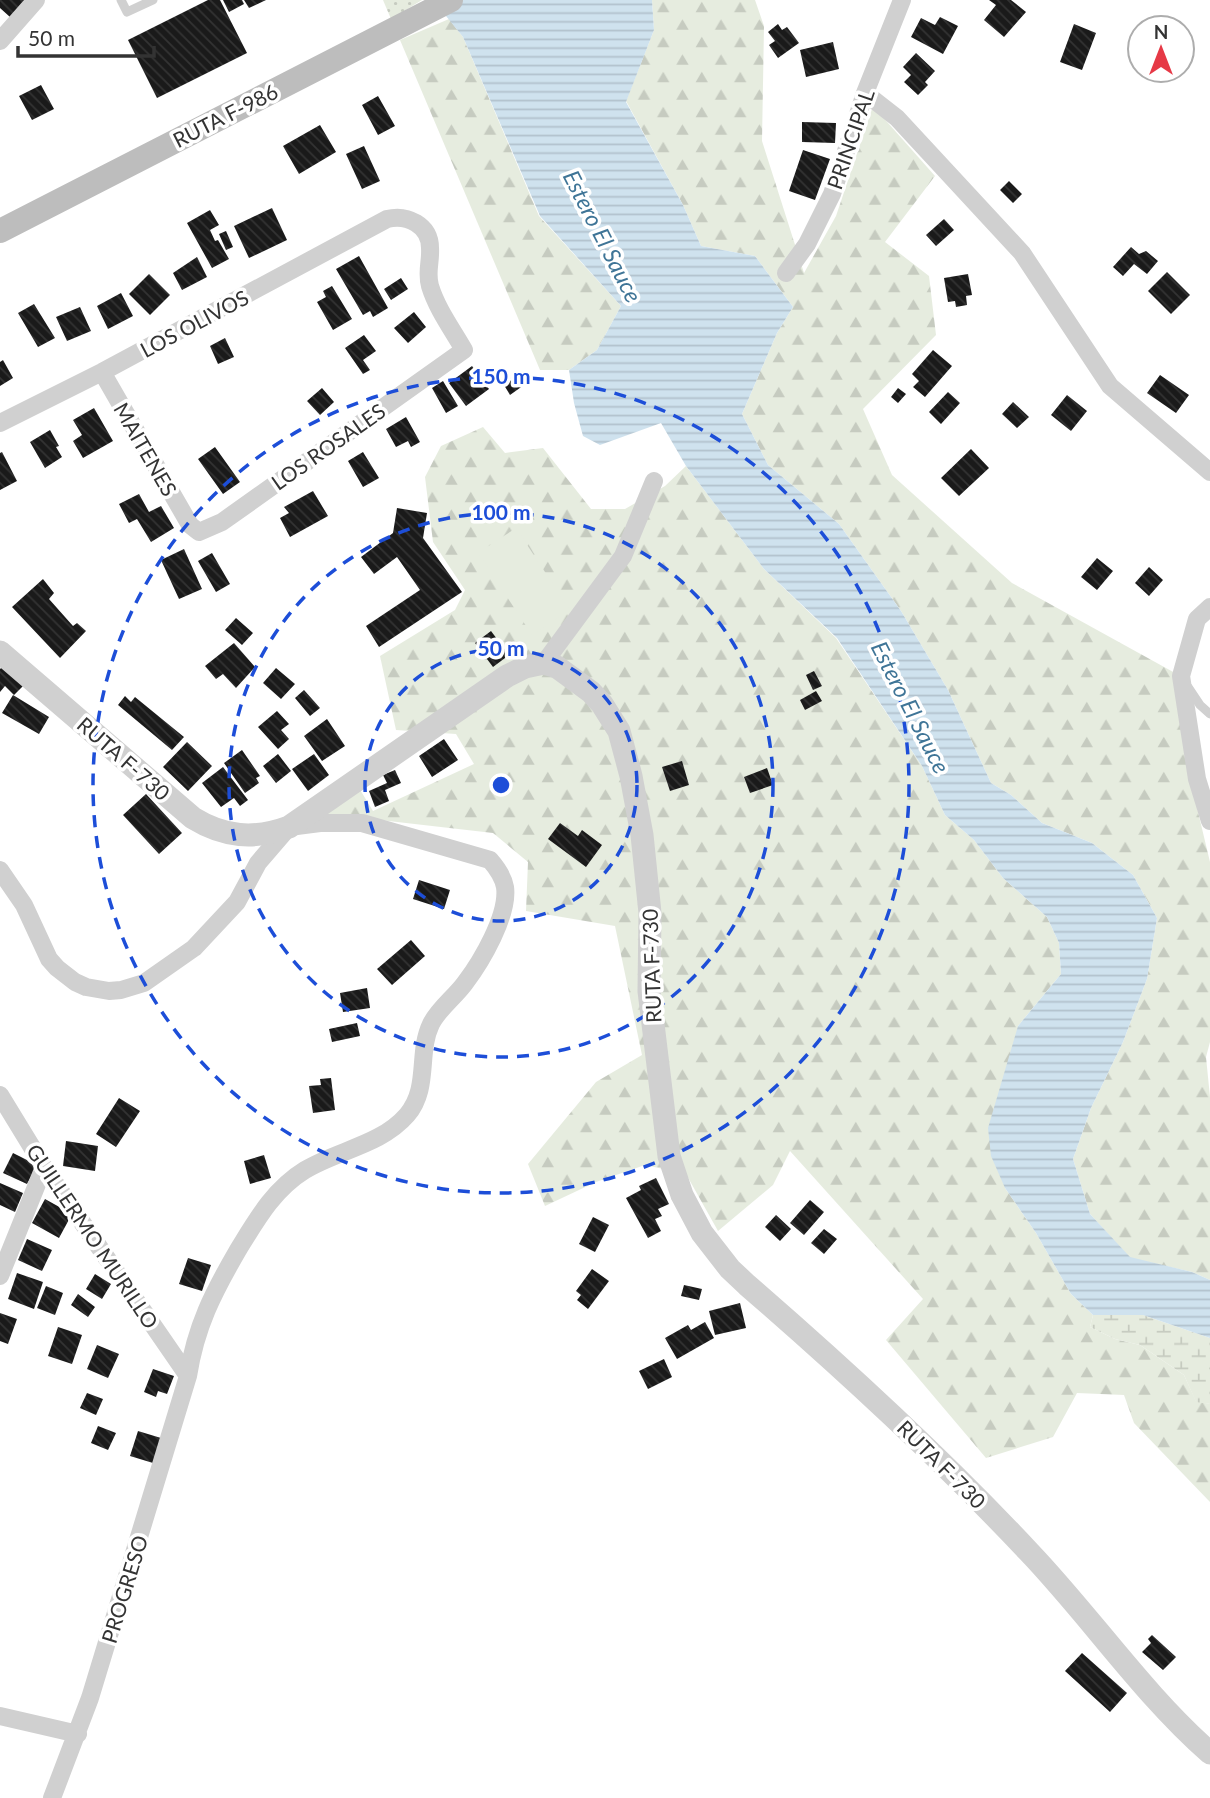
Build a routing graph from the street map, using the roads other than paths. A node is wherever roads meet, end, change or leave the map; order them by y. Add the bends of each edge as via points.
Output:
1 (36, 0) edge
2 (121, 0) edge
3 (153, 0) edge
4 (451, 0) edge
5 (902, 0) edge
6 (0, 41) edge
7 (865, 93) junction
8 (0, 231) edge
9 (786, 273) dead end
10 (464, 350) joint
11 (102, 373) junction
12 (0, 424) edge
13 (1210, 472) edge
14 (654, 481) dead end
15 (190, 525) joint
16 (1210, 607) edge
17 (0, 652) edge
18 (544, 663) junction
19 (1181, 677) junction
20 (1210, 714) edge
21 (1210, 821) edge
22 (289, 827) junction
23 (0, 870) edge
24 (0, 1095) edge
25 (44, 1167) junction
26 (0, 1276) edge
27 (188, 1377) junction
28 (0, 1716) edge
29 (78, 1734) junction
30 (1210, 1753) edge
31 (52, 1798) edge

1 - 6 street
2 - 3 lane via 127,12
4 - 8 main road, RUTA F-986
5 - 7 street, PRINCIPAL
7 - 9 street, PRINCIPAL via 832,194 807,244
7 - 13 street via 897,118 1023,253 1110,386
10 - 11 street, LOS OLIVOS via 429,284 427,234 402,217 387,219
10 - 15 street, LOS ROSALES via 222,522 199,532
11 - 12 street, LOS OLIVOS
11 - 15 street, MAITENES
14 - 18 street via 623,556
16 - 19 street via 1197,620
17 - 22 street, RUTA F-730 via 204,825 243,836
18 - 22 street, RUTA F-730 via 507,676
18 - 30 street, RUTA F-730 via 591,692 611,717 624,747 647,874 649,991 665,1135 682,1195 702,1233 747,1285 857,1381 970,1491 1065,1590 1172,1718
19 - 20 lane
19 - 21 street via 1197,779
22 - 23 street via 258,863 237,902 194,947 145,983 121,990 86,987 57,968
22 - 27 street, PROGRESO via 362,823 490,860 505,886 504,907 476,967 431,1024 423,1077 413,1106 392,1128 304,1170 275,1194 216,1287 197,1331
24 - 25 street, GUILLERMO MURILLO
25 - 26 street
25 - 27 street, GUILLERMO MURILLO
27 - 29 street, PROGRESO
28 - 29 street
29 - 31 street, PROGRESO

